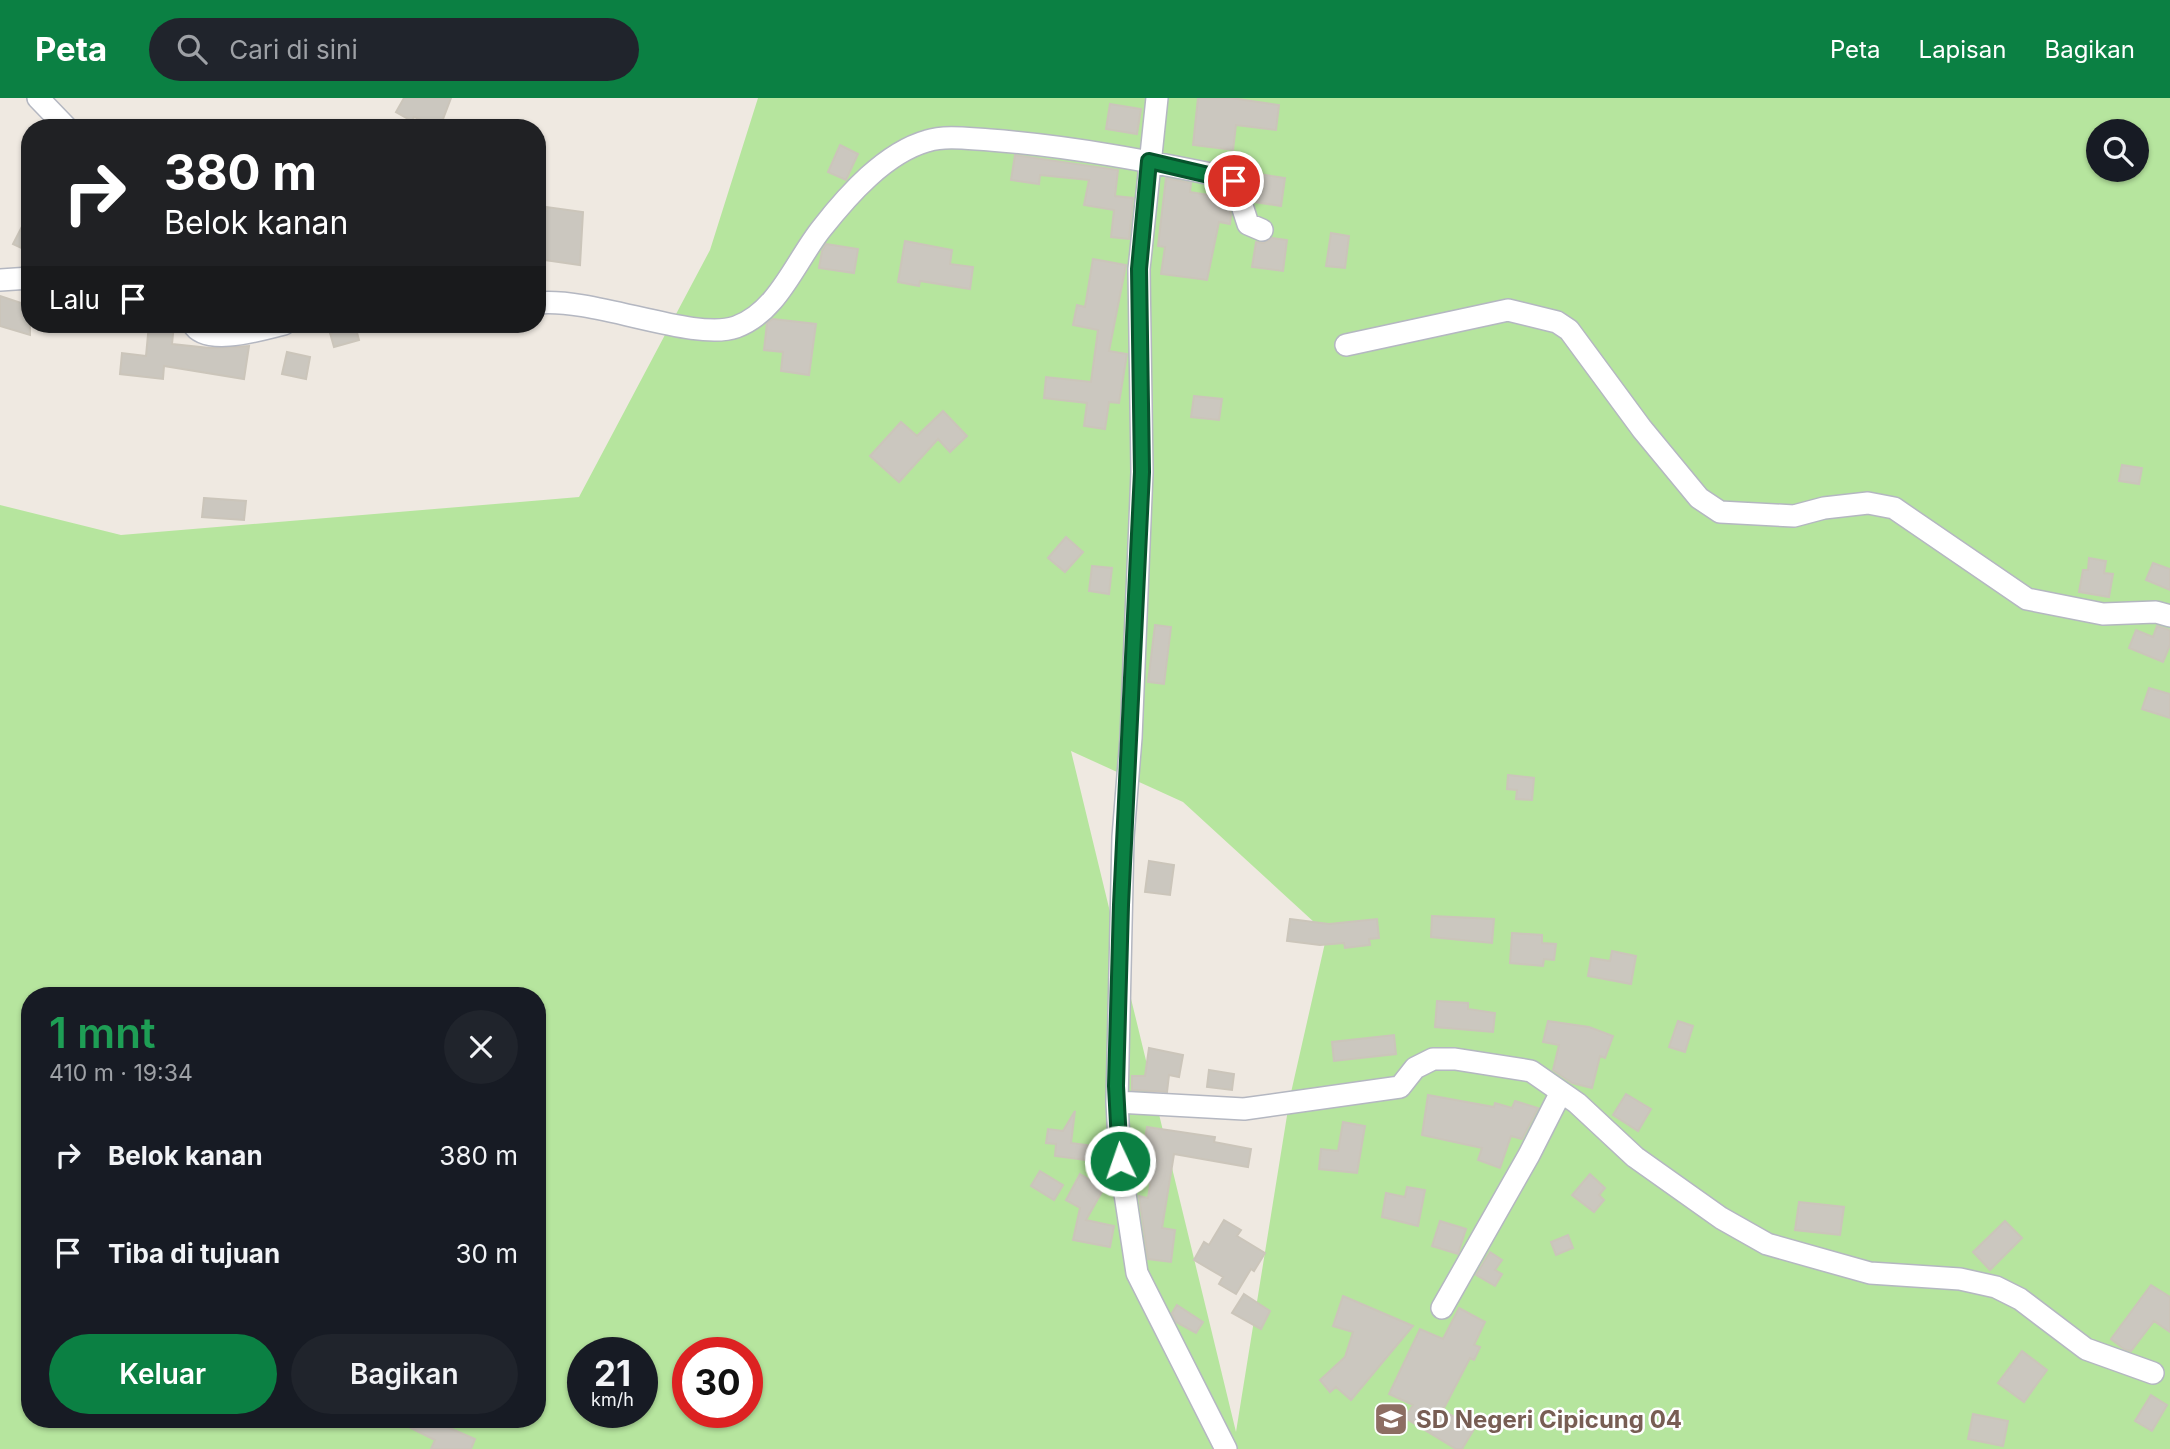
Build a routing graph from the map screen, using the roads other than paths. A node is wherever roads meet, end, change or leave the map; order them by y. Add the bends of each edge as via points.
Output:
1 (38, 98) edge
2 (1157, 98) edge
3 (58, 119) edge
4 (1149, 161) junction
5 (1262, 230) dead end
6 (21, 279) edge
7 (0, 280) edge
8 (546, 303) edge
9 (205, 333) edge
10 (235, 333) edge
11 (1346, 345) dead end
12 (2170, 616) edge
13 (1561, 1092) junction
14 (1117, 1102) junction
15 (1442, 1308) dead end
16 (2153, 1373) dead end
17 (1226, 1449) edge

1 - 3 street
2 - 4 street
4 - 5 street via 1234,181 1243,216
4 - 8 street via 1020,142 929,140 888,161 866,180 826,222 772,299 735,328 704,329 575,303
4 - 14 street via 1139,269 1142,472 1122,863
6 - 7 street
9 - 10 street
11 - 12 street via 1508,310 1557,322 1569,330 1699,498 1720,512 1794,516 1868,503 1894,508 2028,599 2103,614 2156,612
13 - 14 street via 1531,1072 1433,1059 1415,1068 1400,1087 1270,1107
13 - 15 street
13 - 16 street via 1635,1157 1721,1218 1767,1244 1870,1273 1960,1279 1996,1287 2020,1299 2086,1349
14 - 17 street via 1120,1161 1137,1273

